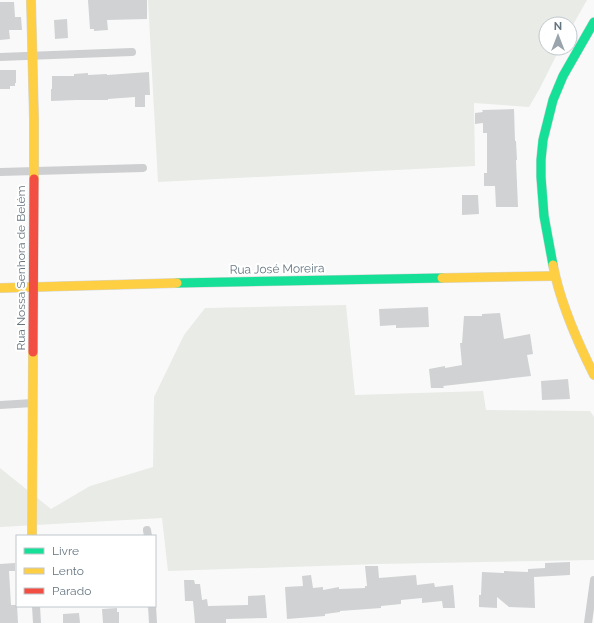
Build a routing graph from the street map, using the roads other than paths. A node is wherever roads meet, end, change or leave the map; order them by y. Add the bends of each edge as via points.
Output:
1 (31, 0) edge
2 (594, 22) edge
3 (132, 52) dead end
4 (32, 56) junction
5 (0, 57) edge
6 (143, 168) dead end
7 (34, 171) junction
8 (0, 172) edge
9 (555, 276) junction
10 (0, 288) edge
11 (33, 288) junction
12 (594, 375) edge
13 (33, 403) junction
14 (0, 405) edge
15 (32, 535) edge
16 (594, 580) edge
17 (36, 607) edge
18 (152, 607) edge
19 (37, 623) edge
20 (153, 623) edge
21 (588, 623) edge

1 - 4 street, Rua Nossa Senhora de Belém
2 - 9 street via 563,76 553,100 543,140 541,177 544,216
3 - 4 street
4 - 5 street
4 - 7 street, Rua Nossa Senhora de Belém
6 - 7 street
7 - 8 street
7 - 11 street, Rua Nossa Senhora de Belém
9 - 11 street, Rua José Moreira
9 - 12 street via 580,347
10 - 11 street, Rua José Moreira
11 - 13 street, Rua Nossa Senhora de Belém
13 - 14 street
13 - 15 street, Rua Nossa Senhora de Belém
16 - 21 street
17 - 19 street
18 - 20 street

